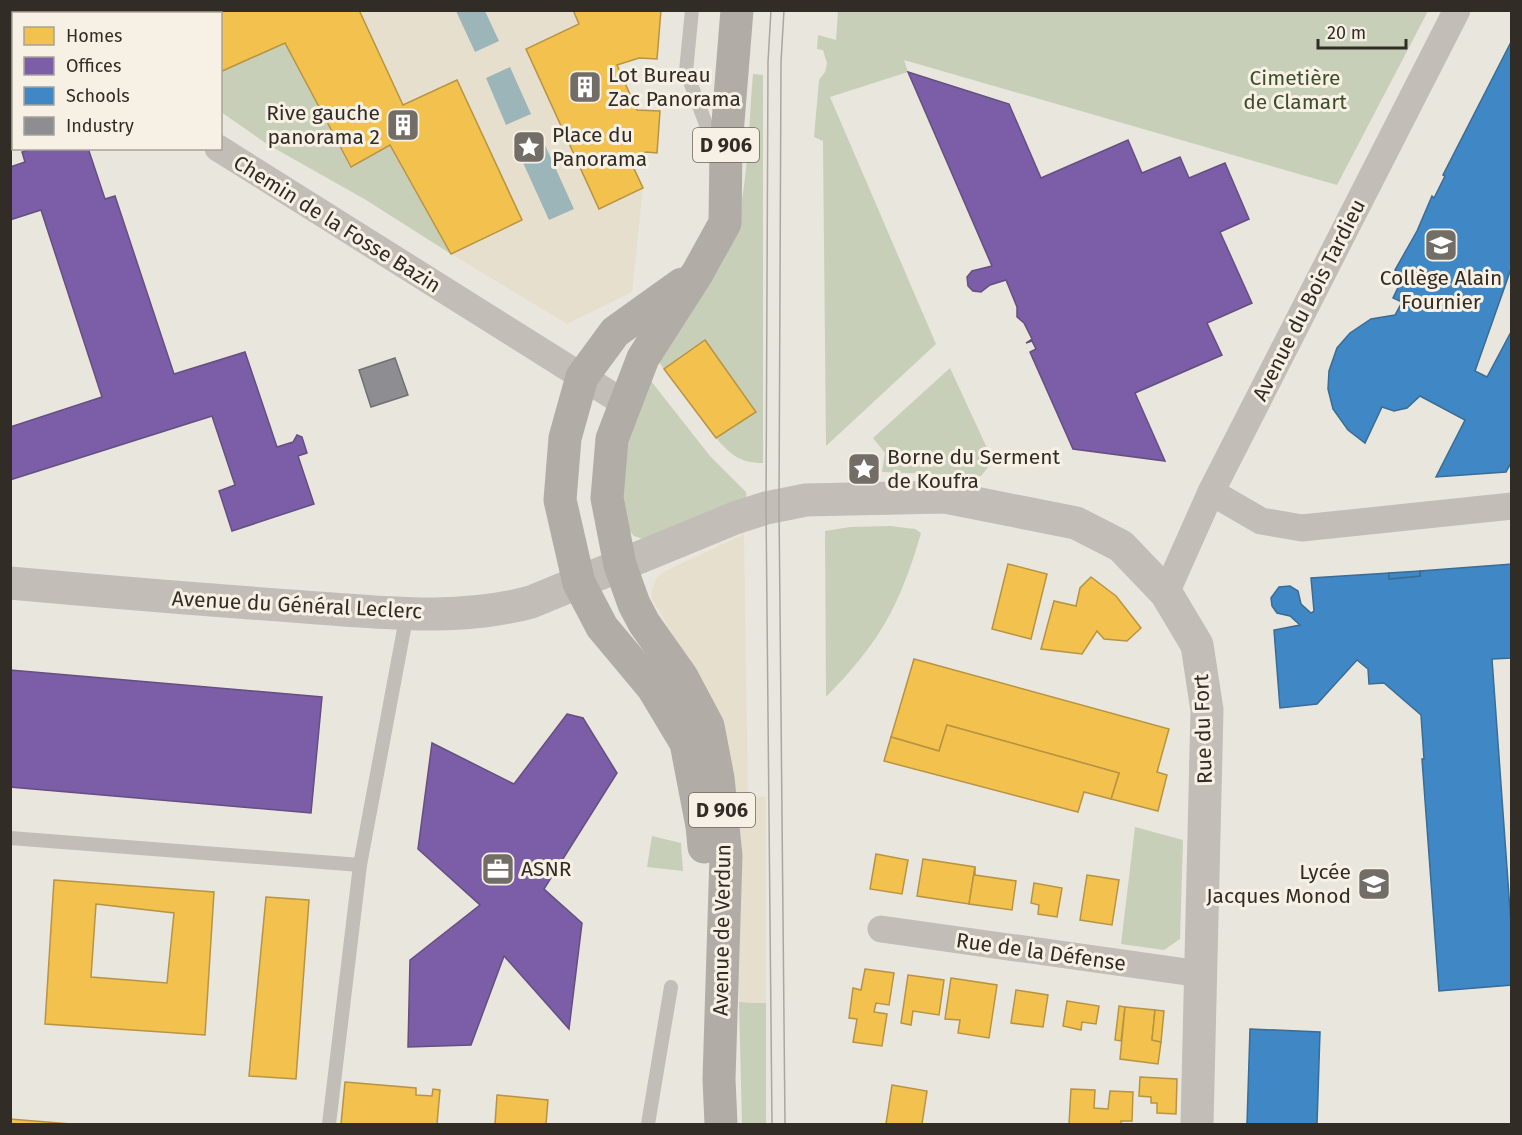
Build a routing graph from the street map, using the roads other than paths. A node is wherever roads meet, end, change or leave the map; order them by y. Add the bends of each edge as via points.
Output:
1 (692, 10) edge
2 (737, 10) edge
3 (1457, 10) edge
4 (726, 147) junction
5 (221, 150) edge
6 (698, 272) junction
7 (582, 377) junction
8 (624, 403) junction
9 (1211, 492) junction
10 (1512, 506) edge
11 (620, 565) junction
12 (10, 583) edge
13 (579, 583) junction
14 (1166, 593) junction
15 (407, 613) junction
16 (10, 838) edge
17 (360, 865) junction
18 (881, 929) dead end
19 (1201, 974) junction
20 (670, 987) dead end
21 (719, 1079) junction
22 (329, 1125) edge
23 (648, 1125) edge
24 (721, 1125) edge
25 (1197, 1125) edge

1 - 4 lane via 686,71 707,127
2 - 4 main road, D 906
3 - 9 street, Avenue du Bois Tardieu
4 - 6 main road, D 906 via 724,223
5 - 7 street, Chemin de la Fosse Bazin
6 - 7 main road, D 906 via 615,332
6 - 8 main road, D 906 via 643,358
7 - 8 street, Chemin de la Fosse Bazin
7 - 13 main road, D 906 via 565,438 560,500
8 - 11 main road, Avenue de Verdun / D 906 via 612,439 607,498
9 - 10 street via 1262,521 1302,528
9 - 14 street, Avenue du Bois Tardieu
11 - 13 street, Avenue du Général Leclerc
11 - 14 street, Rue du Fort via 766,508 806,500 945,497 1052,517 1098,532 1121,546
11 - 21 main road, Avenue de Verdun / D 906 via 644,623 682,677 708,726 726,856
12 - 15 street, Avenue du Général Leclerc
13 - 15 street, Avenue du Général Leclerc via 499,611
13 - 21 main road, D 906 via 602,627 653,688 686,743 702,826
14 - 19 street, Rue du Fort via 1197,645 1205,690
15 - 17 lane
16 - 17 lane
17 - 22 lane
18 - 19 street, Rue de la Défense
19 - 25 street, Rue du Fort
20 - 23 lane
21 - 24 main road, Avenue de Verdun / D 906

